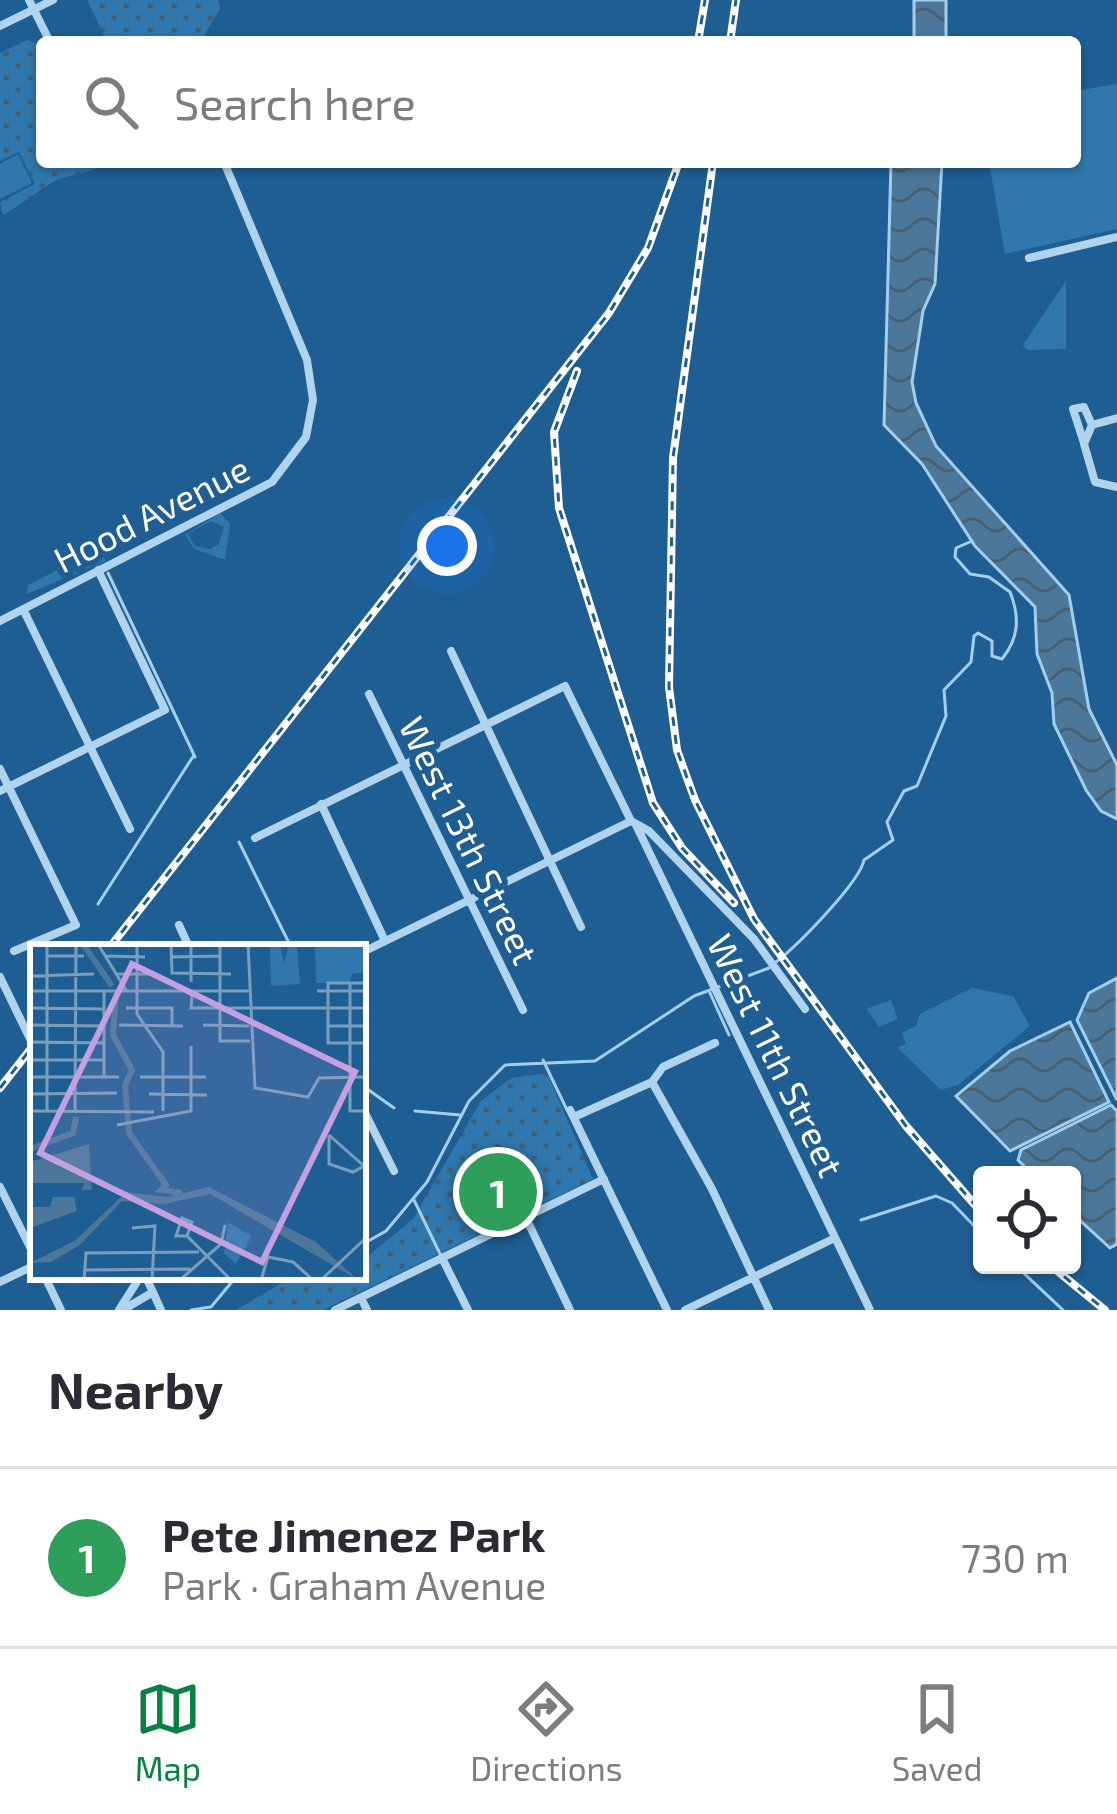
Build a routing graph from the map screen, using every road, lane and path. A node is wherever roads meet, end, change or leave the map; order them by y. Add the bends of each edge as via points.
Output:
1 (53, 0) edge
2 (32, 5) edge
3 (0, 26) edge
4 (47, 36) edge
5 (227, 168) edge
6 (1117, 237) edge
7 (1029, 259) dead end
8 (1117, 418) edge
9 (1092, 425) junction
10 (1084, 444) junction
11 (1117, 487) edge
12 (98, 570) junction
13 (23, 609) junction
14 (0, 621) edge
15 (451, 651) dead end
16 (369, 694) dead end
17 (486, 724) junction
18 (91, 747) junction
19 (402, 764) junction
20 (0, 770) edge
21 (4, 789) edge
22 (322, 804) junction
23 (633, 823) junction
24 (130, 829) dead end
25 (255, 838) dead end
26 (550, 860) junction
27 (468, 900) junction
28 (179, 925) dead end
29 (581, 927) dead end
30 (385, 941) junction
31 (31, 944) edge
32 (188, 944) edge
33 (30, 945) edge
34 (366, 950) edge
35 (14, 951) dead end
36 (0, 977) edge
37 (805, 1009) dead end
38 (523, 1010) dead end
39 (30, 1039) edge
40 (716, 1042) dead end
41 (652, 1082) junction
42 (366, 1115) edge
43 (394, 1171) dead end
44 (604, 1179) junction
45 (0, 1187) edge
46 (526, 1218) junction
47 (835, 1238) junction
48 (30, 1247) edge
49 (442, 1258) junction
50 (30, 1267) edge
51 (753, 1278) junction
52 (46, 1280) edge
53 (140, 1280) edge
54 (144, 1280) edge
55 (0, 1282) edge
56 (153, 1292) junction
57 (361, 1298) junction
58 (61, 1310) edge
59 (121, 1310) edge
60 (161, 1310) edge
61 (335, 1310) edge
62 (367, 1310) edge
63 (468, 1310) edge
64 (570, 1310) edge
65 (667, 1310) edge
66 (686, 1310) edge
67 (769, 1310) edge
68 (870, 1310) edge

1 - 2 street
2 - 3 street
2 - 4 street
5 - 12 street, Hood Avenue via 308,361 310,423 295,458 272,482
6 - 7 street
8 - 9 street
9 - 10 street
9 - 10 street via 1084,407 1072,409
10 - 11 street via 1095,482
12 - 13 street, Hood Avenue
12 - 18 street via 165,710
13 - 14 street, Hood Avenue
13 - 18 street
15 - 17 street
16 - 19 street, West 13th Street
17 - 19 street
17 - 23 street, West 11th Street via 565,686
17 - 26 street
18 - 21 street
18 - 24 street
19 - 22 street
19 - 27 street, West 13th Street
20 - 21 street
21 - 31 street via 76,926
22 - 25 street
22 - 30 street
23 - 26 street
23 - 37 street via 649,830 754,939
23 - 47 street, West 11th Street
26 - 27 street
26 - 29 street
27 - 30 street
27 - 38 street, West 13th Street
28 - 32 street
30 - 34 street
33 - 35 street
36 - 39 street
40 - 41 street via 663,1067
41 - 44 street via 572,1113
41 - 51 street
42 - 43 street
44 - 46 street
44 - 65 street
45 - 48 street
46 - 49 street
46 - 64 street
47 - 51 street
47 - 68 street, West 11th Street
49 - 57 street
49 - 63 street
50 - 55 street
51 - 66 street
51 - 67 street
52 - 58 street
53 - 59 street
54 - 56 street
56 - 59 street
56 - 60 street
57 - 61 street
57 - 62 street

